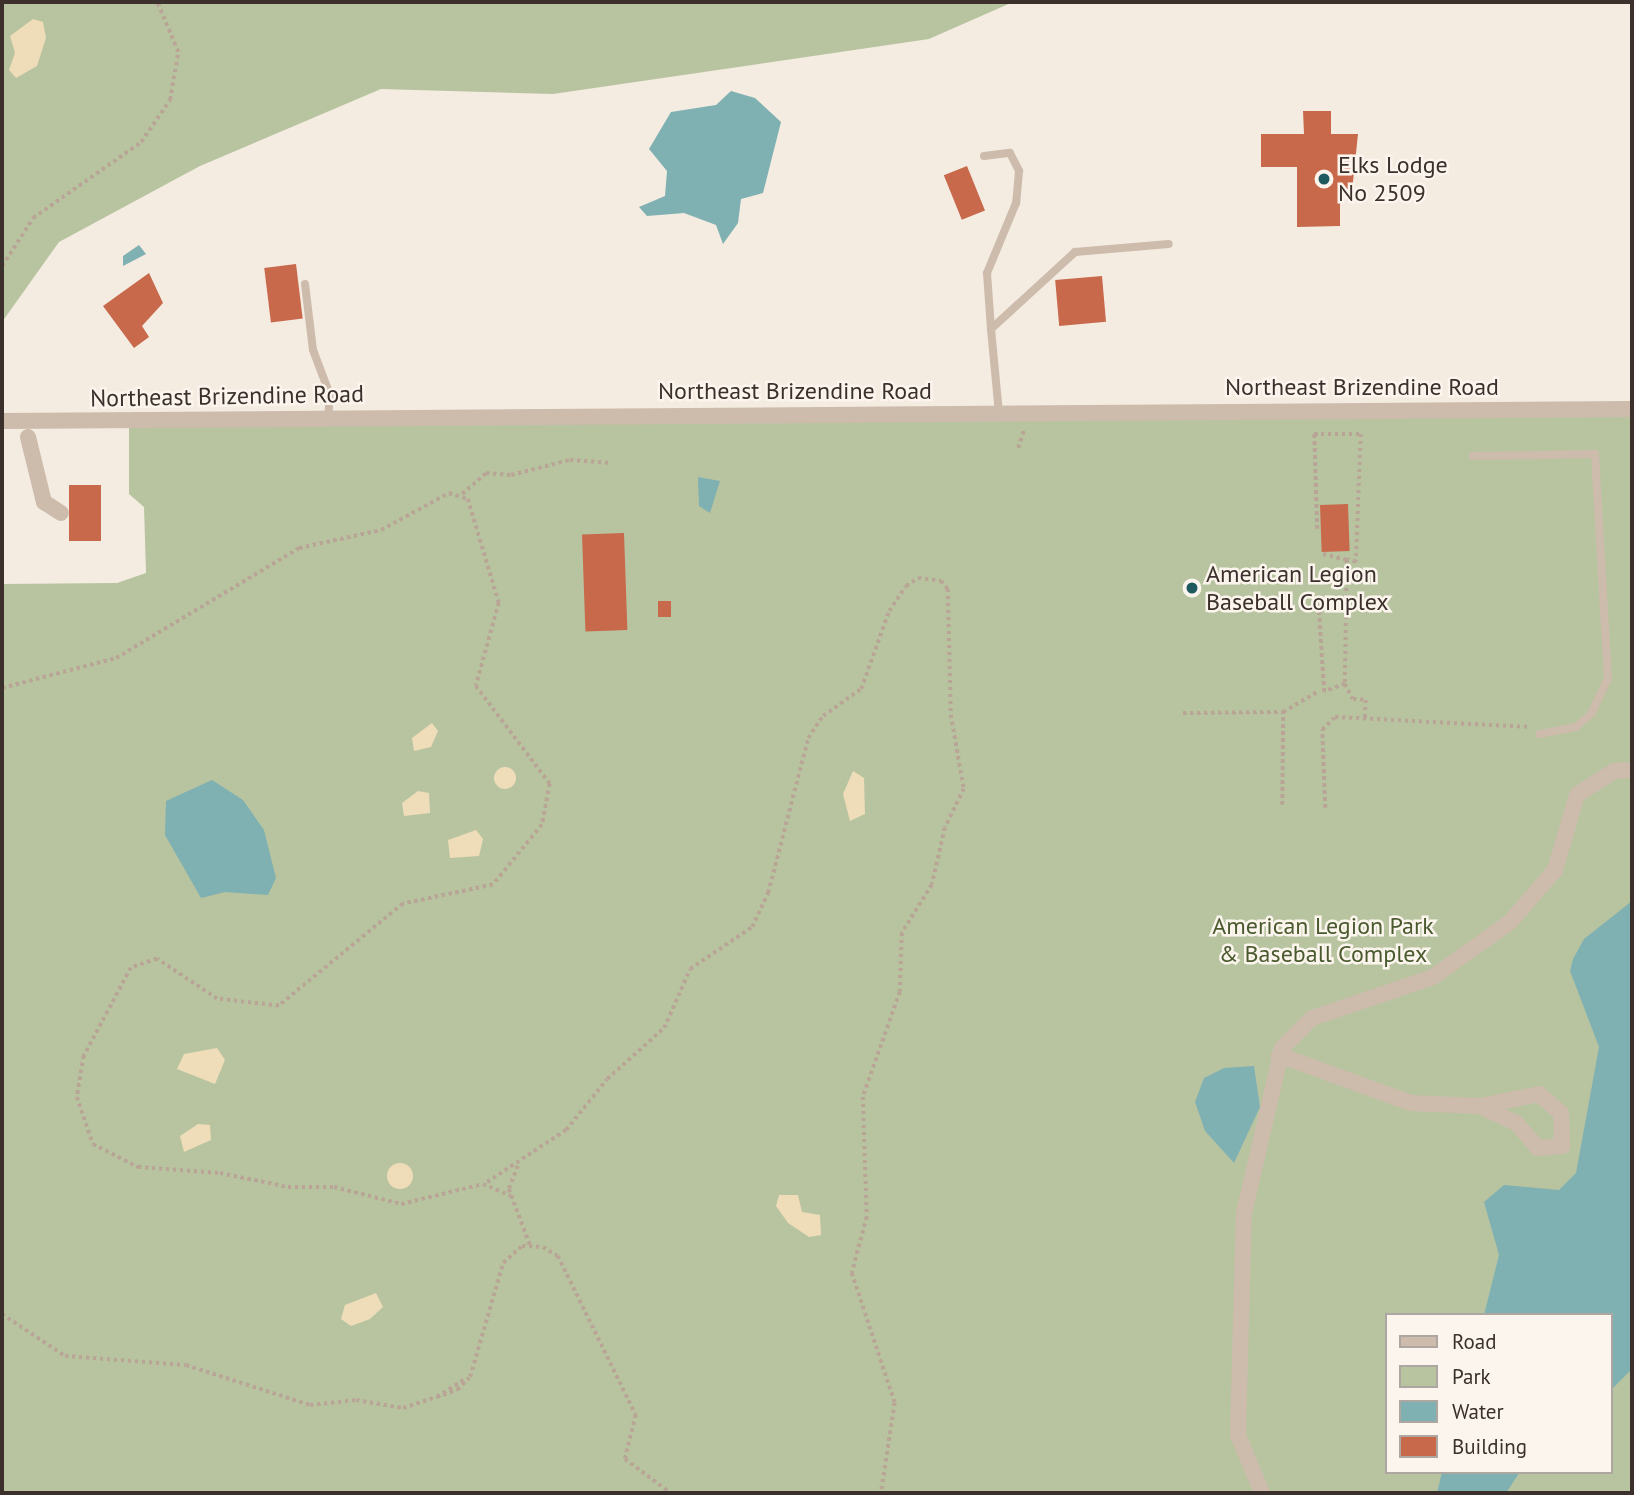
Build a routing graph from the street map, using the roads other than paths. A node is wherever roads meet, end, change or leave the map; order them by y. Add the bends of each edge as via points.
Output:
1 (984, 156) dead end
2 (1169, 244) dead end
3 (305, 284) dead end
4 (991, 329) junction
5 (1632, 409) edge
6 (999, 413) junction
7 (328, 416) junction
8 (2, 421) edge
9 (28, 437) dead end
10 (1472, 456) dead end
11 (61, 513) dead end
12 (1541, 734) road end
13 (1632, 770) edge
14 (1279, 1055) junction
15 (1480, 1106) junction
16 (1262, 1493) edge

1 - 4 lane via 1010,153 1020,170 1016,203 987,273
2 - 4 lane via 1075,252
3 - 7 lane via 313,350 330,395
4 - 6 lane
5 - 6 street, Northeast Brizendine Road
6 - 7 street, Northeast Brizendine Road
7 - 8 street, Northeast Brizendine Road
9 - 11 street via 44,502
10 - 12 lane via 1595,454 1608,678 1592,713 1576,727
13 - 14 street via 1614,771 1577,795 1555,870 1510,922 1433,977 1311,1018
14 - 15 street via 1378,1096 1444,1107
14 - 16 street via 1244,1213 1238,1435
15 - 15 street via 1539,1094 1553,1100 1565,1132 1562,1146 1538,1148 1516,1124

